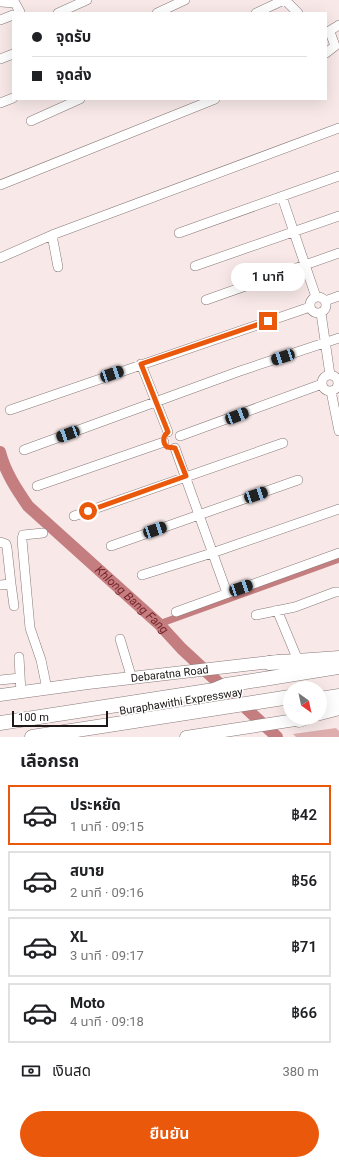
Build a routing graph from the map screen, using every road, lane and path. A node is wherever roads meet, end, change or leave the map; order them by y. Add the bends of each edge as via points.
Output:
1 (87, 0) edge
2 (185, 0) edge
3 (284, 0) edge
4 (1, 2) dead end
5 (71, 10) edge
6 (19, 12) edge
7 (159, 12) edge
8 (258, 12) edge
9 (297, 12) edge
10 (12, 16) edge
11 (0, 20) edge
12 (339, 25) edge
13 (328, 32) edge
14 (327, 52) edge
15 (12, 54) edge
16 (0, 59) edge
17 (12, 98) edge
18 (78, 100) edge
19 (210, 100) edge
20 (0, 103) edge
21 (195, 103) edge
22 (31, 121) dead end
23 (339, 128) edge
24 (339, 176) edge
25 (0, 185) edge
26 (282, 197) junction
27 (339, 216) edge
28 (295, 231) junction
29 (179, 233) dead end
30 (52, 235) junction
31 (339, 253) edge
32 (0, 258) edge
33 (306, 265) junction
34 (196, 266) dead end
35 (58, 267) dead end
36 (339, 296) edge
37 (316, 297) junction
38 (206, 300) dead end
39 (325, 301) junction
40 (310, 307) junction
41 (321, 312) junction
42 (339, 338) edge
43 (326, 343) junction
44 (141, 364) junction
45 (335, 377) edge
46 (322, 384) junction
47 (331, 391) junction
48 (157, 403) junction
49 (10, 410) dead end
50 (338, 425) edge
51 (168, 432) junction
52 (180, 436) junction
53 (164, 442) junction
54 (283, 443) dead end
55 (175, 448) junction
56 (24, 450) dead end
57 (186, 476) junction
58 (298, 480) dead end
59 (37, 486) dead end
60 (339, 509) edge
61 (200, 515) junction
62 (74, 516) dead end
63 (43, 533) dead end
64 (0, 542) edge
65 (111, 546) dead end
66 (212, 553) junction
67 (339, 553) edge
68 (142, 575) dead end
69 (11, 584) junction
70 (0, 585) edge
71 (227, 592) junction
72 (339, 592) edge
73 (14, 606) dead end
74 (277, 610) junction
75 (176, 612) dead end
76 (256, 615) dead end
77 (120, 639) dead end
78 (339, 651) edge
79 (19, 658) dead end
80 (297, 658) junction
81 (339, 658) edge
82 (269, 663) junction
83 (339, 667) edge
84 (339, 676) edge
85 (20, 678) junction
86 (132, 678) junction
87 (0, 680) edge
88 (47, 689) junction
89 (339, 689) edge
90 (327, 691) edge
91 (21, 693) junction
92 (0, 696) edge
93 (339, 696) edge
94 (283, 698) edge
95 (327, 698) edge
96 (283, 705) edge
97 (339, 708) edge
98 (327, 711) edge
99 (339, 714) edge
100 (327, 716) edge
101 (283, 722) edge
102 (0, 723) edge
103 (0, 730) edge
104 (32, 737) edge
105 (65, 737) edge
106 (186, 737) edge

1 - 5 street
2 - 7 street
3 - 8 street
3 - 9 street
4 - 6 street via 15,3
10 - 11 street
12 - 13 street
13 - 14 street via 335,46
15 - 16 street
17 - 20 street
18 - 22 street
19 - 21 street
21 - 25 street
23 - 30 street
24 - 26 street
26 - 28 street
26 - 29 street
27 - 28 street
28 - 33 street
28 - 34 street
30 - 32 street
30 - 35 street
31 - 33 street
33 - 37 street
33 - 38 street
36 - 39 street
37 - 39 street via 321,297
37 - 40 street
39 - 41 street via 326,306
40 - 41 street via 314,312
40 - 44 street
41 - 43 street
42 - 43 street
43 - 45 street
43 - 48 street via 240,371
44 - 48 street
44 - 49 street
45 - 46 street via 323,379
45 - 47 street via 337,386
46 - 47 street via 324,389
46 - 52 street
47 - 50 street
48 - 51 street
48 - 56 street
51 - 52 street via 174,431
51 - 53 street via 164,436
52 - 55 street via 181,442
53 - 55 street via 167,447
53 - 59 street
54 - 57 street
55 - 57 street
57 - 61 street
57 - 62 street
58 - 61 street
60 - 66 street
61 - 65 street
61 - 66 street
63 - 88 street via 23,535 22,540 30,628 41,660
64 - 69 street via 6,544
66 - 68 street
66 - 71 street
67 - 71 street
69 - 70 street
69 - 73 street
71 - 75 street
72 - 74 street
74 - 76 street
74 - 80 street
77 - 86 street
78 - 80 main road, Debaratna Road
79 - 85 street
80 - 82 main road, Debaratna Road
81 - 82 highway
82 - 86 main road, Debaratna Road
83 - 102 highway, Debaratna Road
84 - 103 highway, Buraphawithi Expressway
85 - 87 street
85 - 91 street
86 - 88 main road, Debaratna Road
88 - 91 main road, Debaratna Road
89 - 90 highway
91 - 92 main road, Debaratna Road
93 - 95 highway
94 - 104 highway, Buraphawithi Expressway
96 - 105 highway
97 - 98 highway
99 - 100 main road
101 - 106 main road

